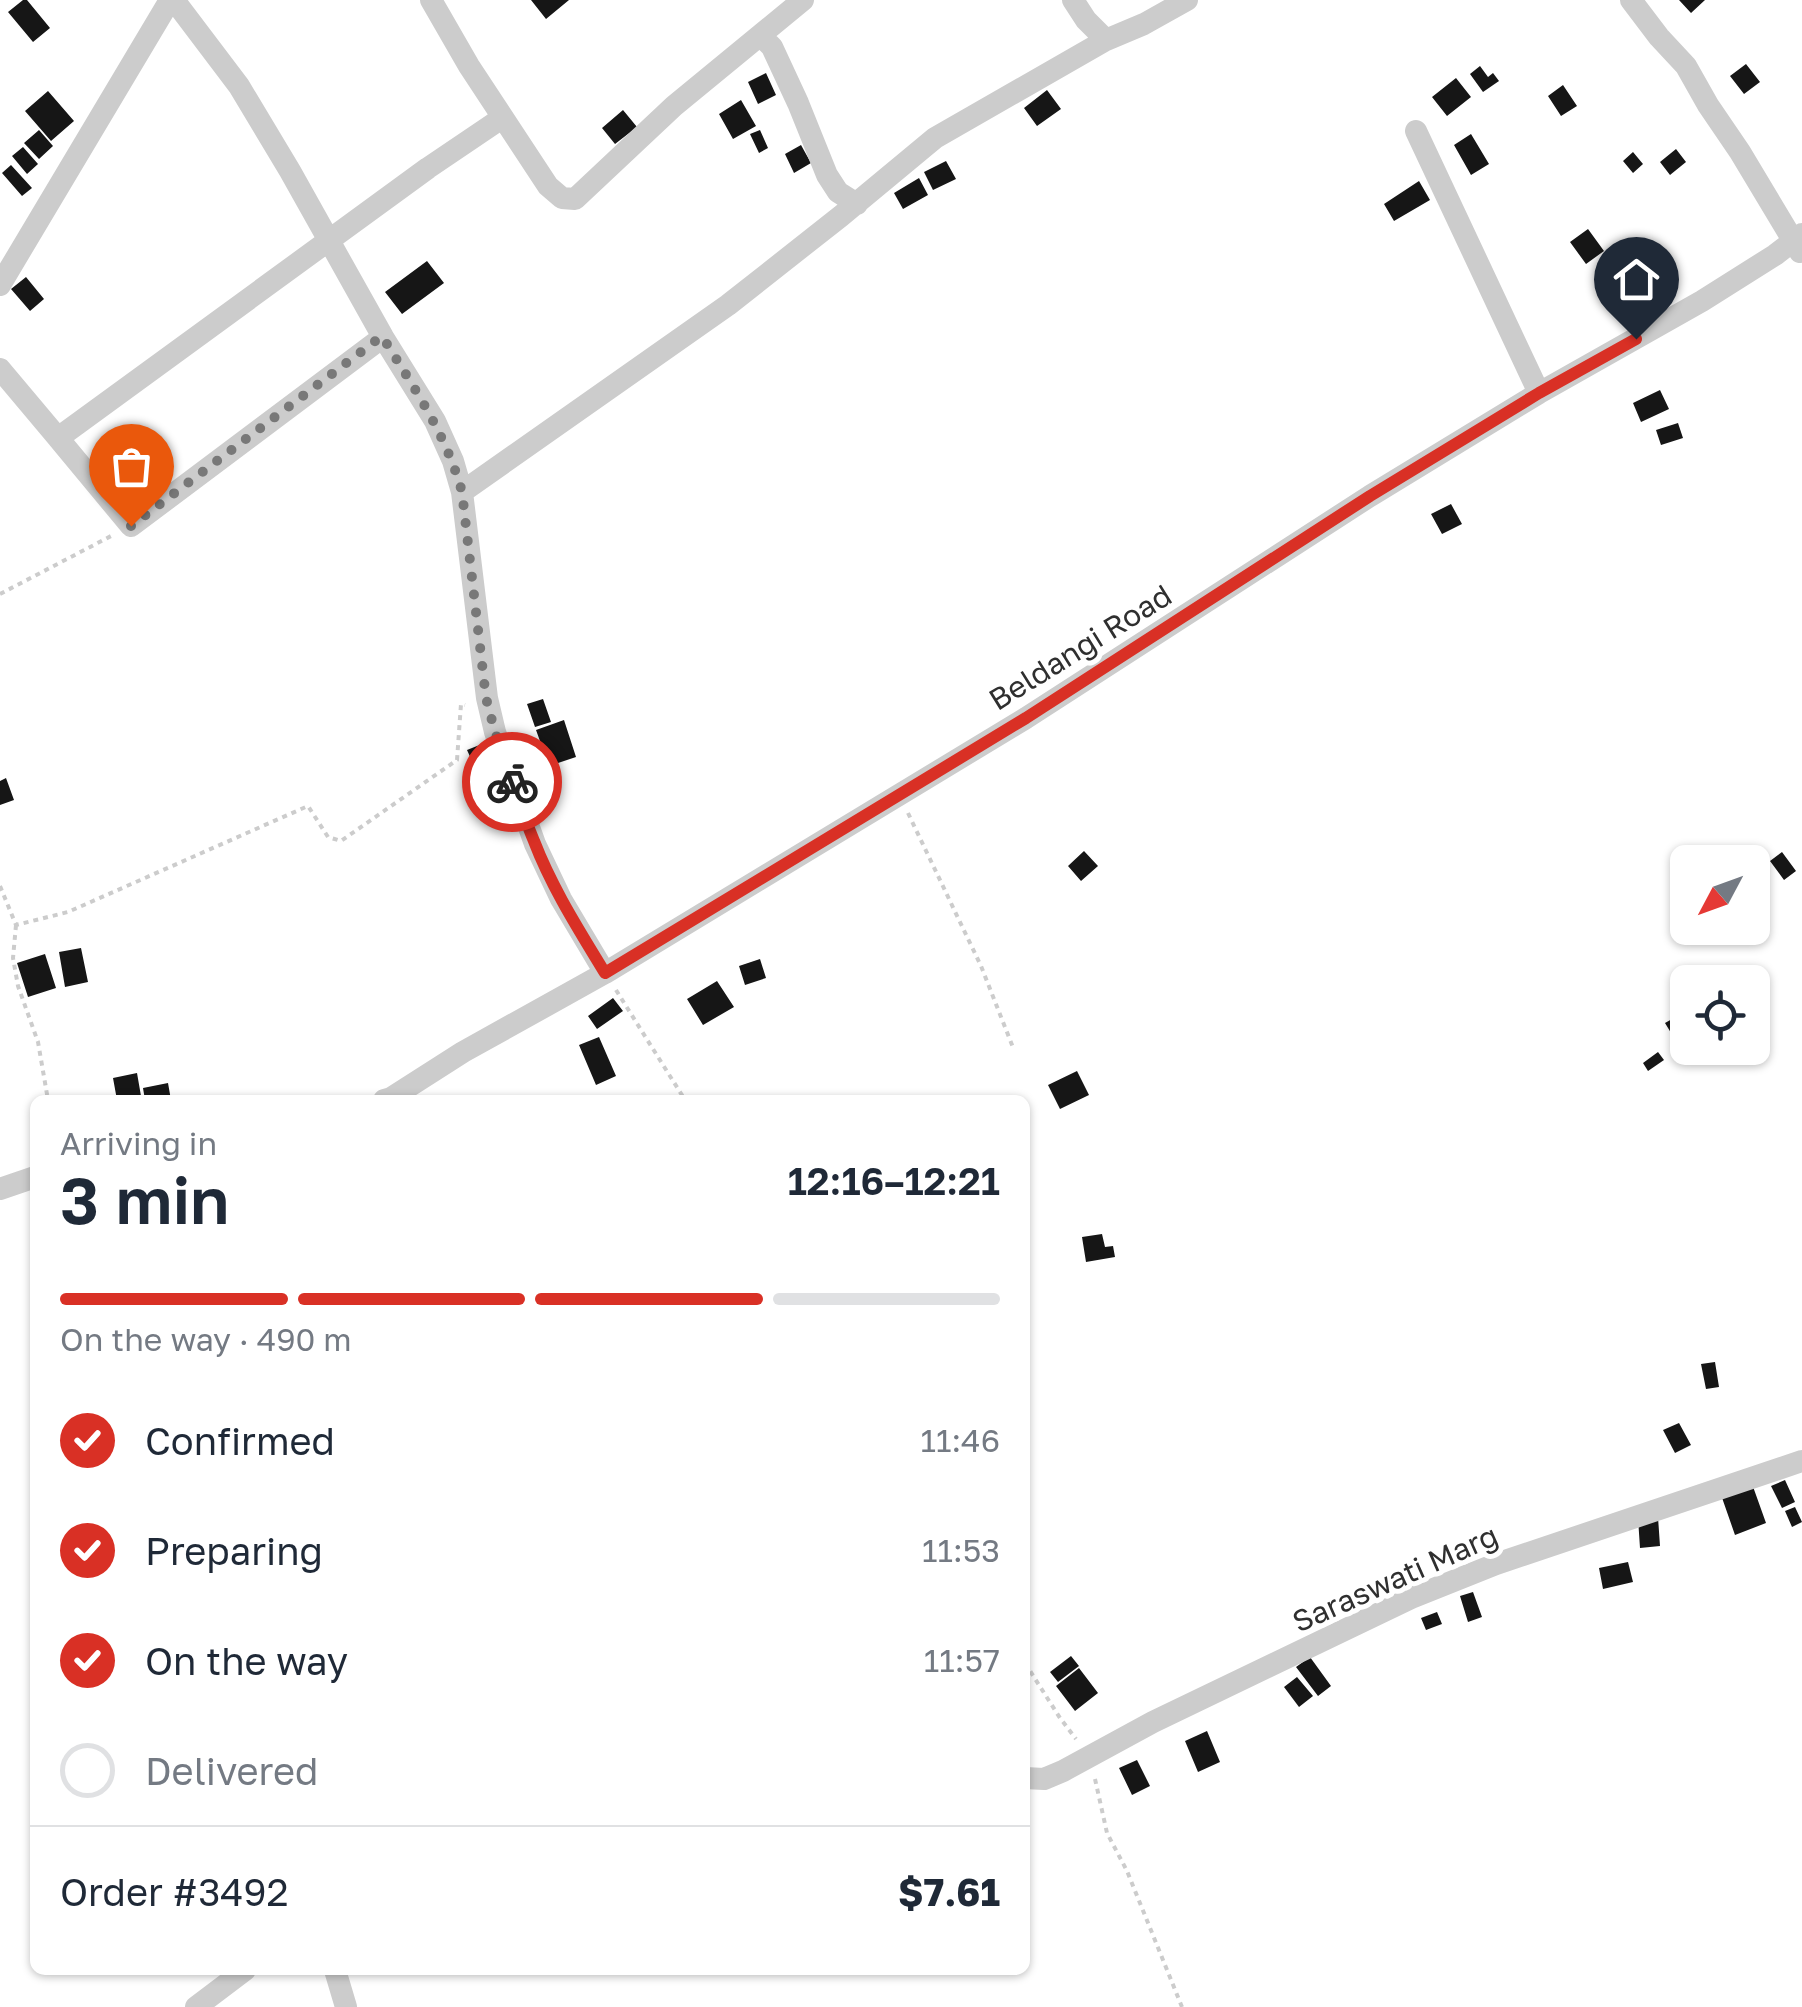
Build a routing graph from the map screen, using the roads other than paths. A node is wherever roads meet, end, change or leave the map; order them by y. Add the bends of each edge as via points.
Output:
1 (172, 0) edge
2 (431, 0) edge
3 (803, 0) edge
4 (1073, 0) edge
5 (1187, 0) edge
6 (1631, 0) edge
7 (758, 37) junction
8 (1106, 40) junction
9 (502, 118) junction
10 (1416, 131) dead end
11 (856, 204) junction
12 (328, 242) junction
13 (1799, 243) edge
14 (0, 285) edge
15 (382, 336) junction
16 (0, 368) edge
17 (1539, 393) junction
18 (58, 438) junction
19 (462, 492) junction
20 (605, 973) junction
21 (395, 1095) edge
22 (30, 1179) edge
23 (0, 1189) edge
24 (1802, 1461) edge
25 (1030, 1778) edge
26 (238, 1975) edge
27 (336, 1975) edge
28 (196, 2007) edge
29 (346, 2007) edge

1 - 12 street via 239,86
1 - 14 street
2 - 9 street
3 - 7 street
4 - 8 street
5 - 8 street
6 - 13 street via 1686,66
7 - 9 street via 576,199 548,186
7 - 11 street via 772,47 826,175
8 - 11 street via 935,138
9 - 12 street
10 - 17 street
11 - 19 street via 728,305
12 - 15 street
12 - 18 street
13 - 17 street, Beldangi Road
15 - 18 street via 131,526
15 - 19 street via 435,422
16 - 18 street
17 - 20 street, Beldangi Road via 1026,718
19 - 20 street via 495,732 535,844
20 - 21 street, Beldangi Road
22 - 23 street
24 - 25 street, Saraswati Marg via 1410,1598 1044,1779
26 - 28 street
27 - 29 street

